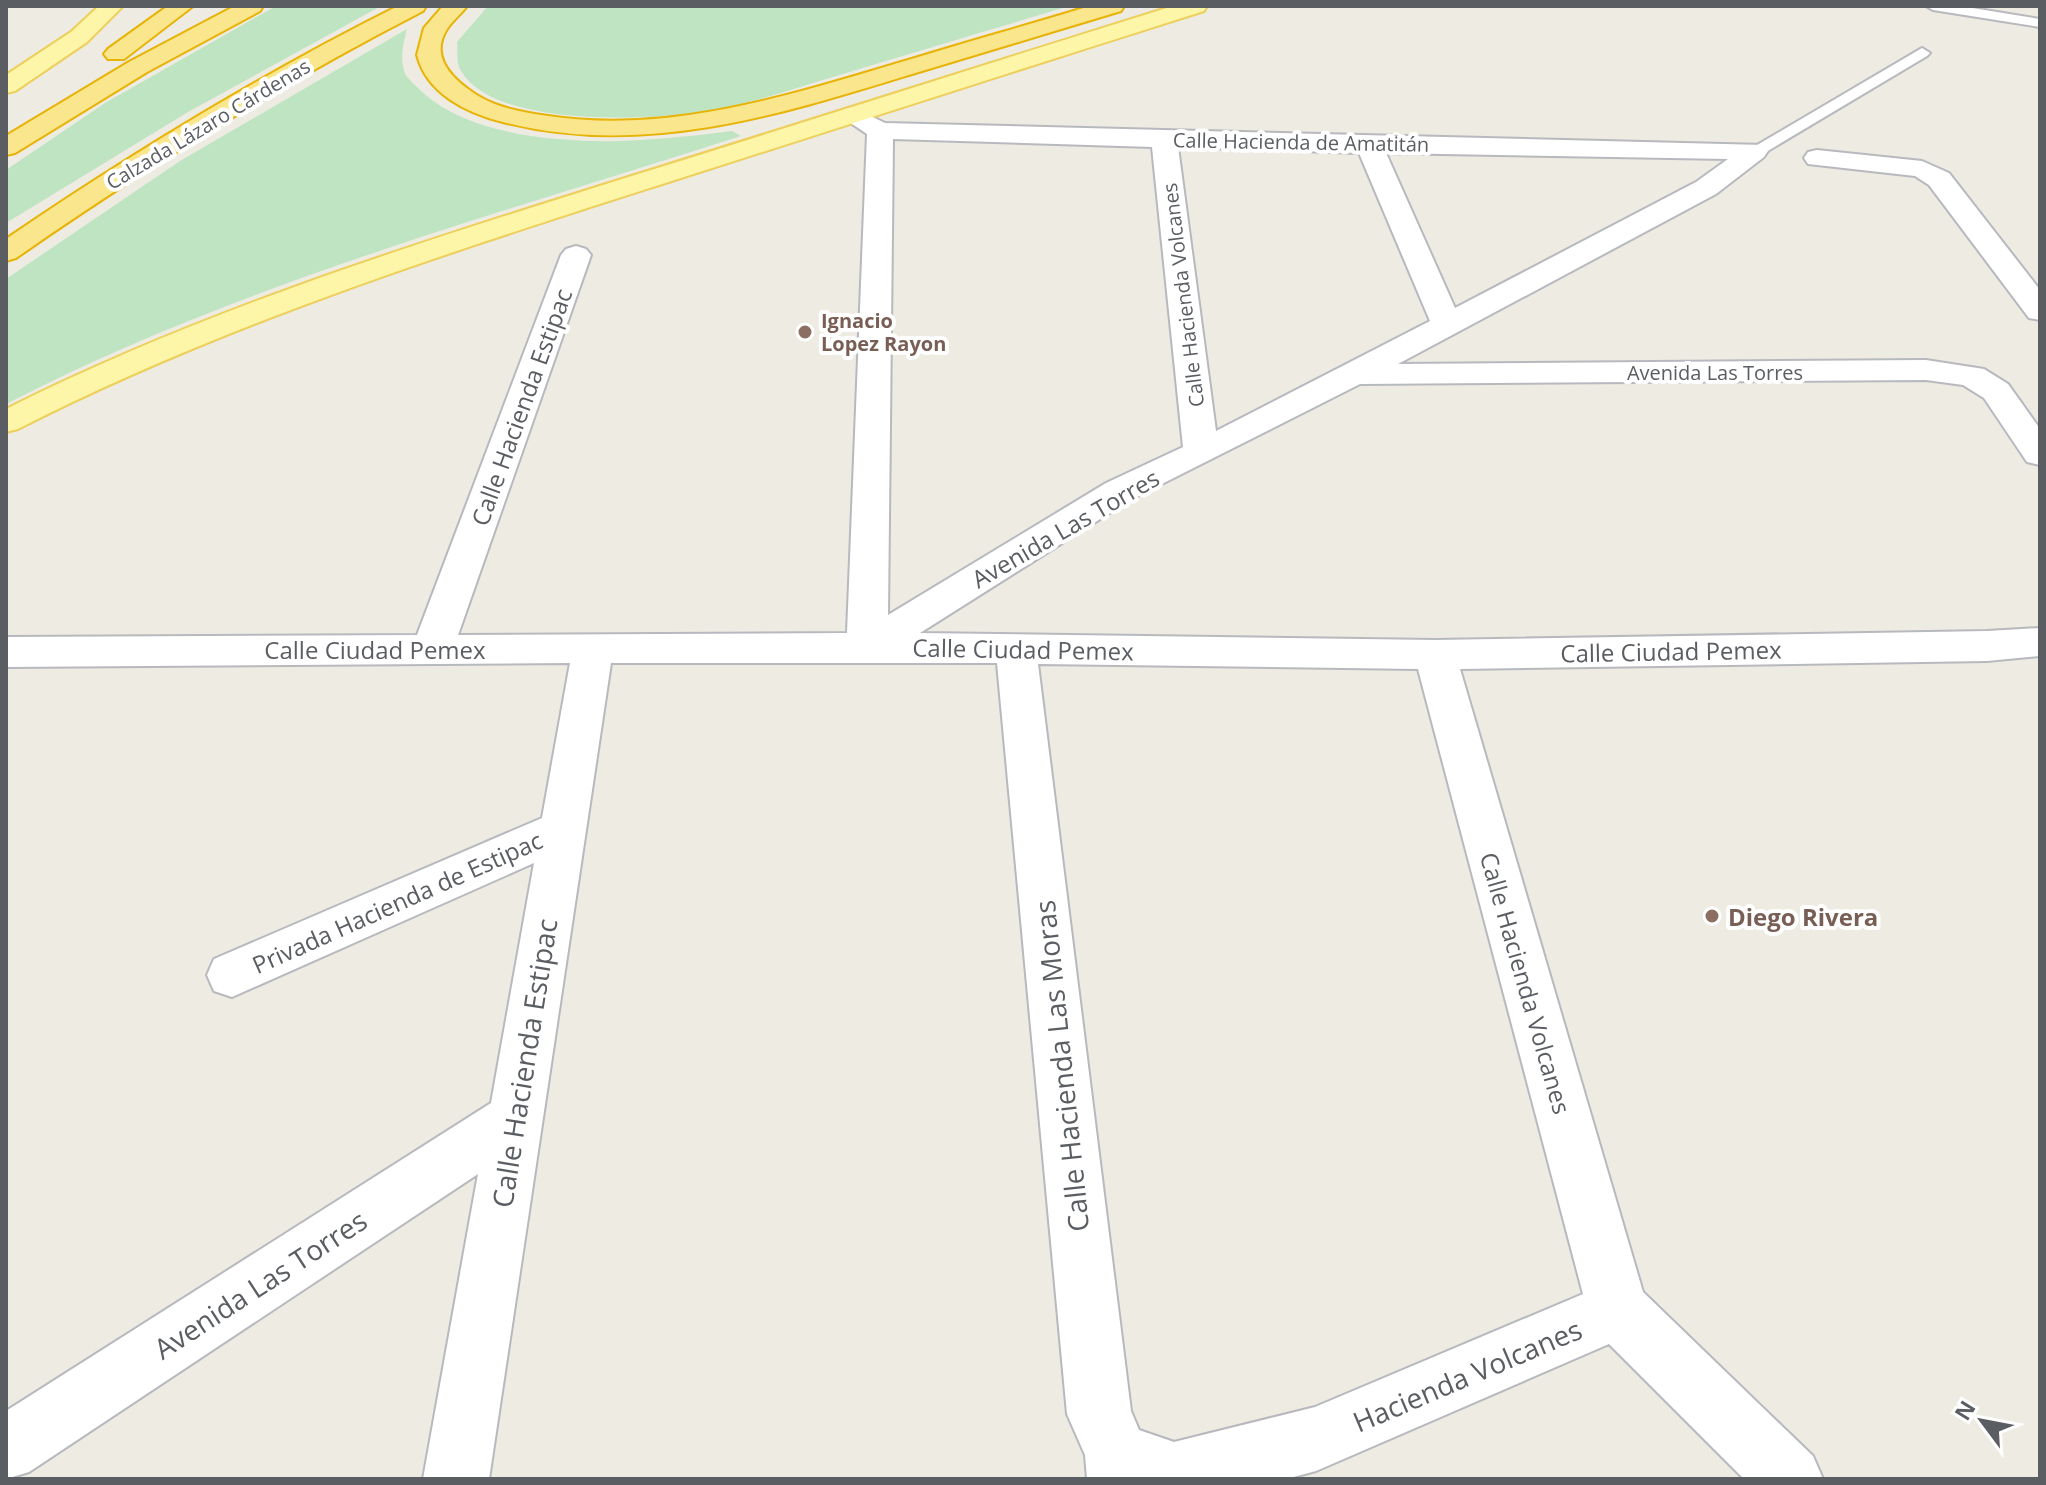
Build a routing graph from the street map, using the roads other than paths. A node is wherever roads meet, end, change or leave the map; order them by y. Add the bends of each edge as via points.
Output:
1 (112, 6) edge
2 (182, 6) edge
3 (252, 6) edge
4 (415, 6) edge
5 (456, 6) edge
6 (1113, 6) edge
7 (1196, 6) edge
8 (1933, 6) edge
9 (2040, 23) edge
10 (1922, 53) dead end
11 (6, 86) edge
12 (866, 123) junction
13 (6, 137) edge
14 (1164, 139) junction
15 (1369, 145) junction
16 (6, 147) edge
17 (1755, 151) junction
18 (1817, 158) dead end
19 (6, 252) edge
20 (576, 255) dead end
21 (2040, 311) edge
22 (1447, 325) junction
23 (1353, 374) junction
24 (6, 422) edge
25 (1201, 451) junction
26 (2040, 454) edge
27 (2040, 642) edge
28 (867, 647) junction
29 (593, 648) junction
30 (432, 649) junction
31 (1016, 649) junction
32 (6, 652) edge
33 (1435, 655) junction
34 (563, 829) junction
35 (232, 975) dead end
36 (514, 1119) junction
37 (1618, 1310) junction
38 (6, 1449) edge
39 (1118, 1466) edge
40 (456, 1479) edge
41 (1790, 1479) edge

1 - 11 main road via 79,37
2 - 13 highway
3 - 16 highway
4 - 19 highway, Calzada Lázaro Cárdenas via 238,103
5 - 6 highway via 434,30 429,51 431,66 450,90 503,115 551,126 614,130 752,114
7 - 12 main road
8 - 9 lane
10 - 17 lane
12 - 14 street, Calle Hacienda de Amatitán
12 - 24 main road via 396,260 244,314 75,385
12 - 28 street
14 - 15 street, Calle Hacienda de Amatitán
14 - 25 street, Calle Hacienda Volcanes
15 - 17 street, Calle Hacienda de Amatitán
15 - 22 street
17 - 22 street, Avenida Las Torres via 1706,188
18 - 21 street via 1922,169 1939,179
20 - 30 street, Calle Hacienda Estipac
22 - 23 street, Avenida Las Torres
23 - 25 street, Avenida Las Torres
23 - 26 street, Avenida Las Torres via 1926,370 1972,376 1996,391
25 - 28 street, Avenida Las Torres via 1119,491
27 - 33 street, Calle Ciudad Pemex
28 - 29 street, Calle Ciudad Pemex
28 - 31 street, Calle Ciudad Pemex
29 - 30 street, Calle Ciudad Pemex
29 - 34 street, Calle Hacienda Estipac
30 - 32 street, Calle Ciudad Pemex
31 - 33 street, Calle Ciudad Pemex
31 - 39 street, Calle Hacienda Las Moras via 1099,1414
33 - 37 street, Calle Hacienda Volcanes
34 - 35 street, Privada Hacienda de Estipac
34 - 36 street, Calle Hacienda Estipac
36 - 38 street, Avenida Las Torres
36 - 40 street, Calle Hacienda Estipac
37 - 39 street, Hacienda Volcanes via 1316,1439 1174,1475
37 - 41 street

